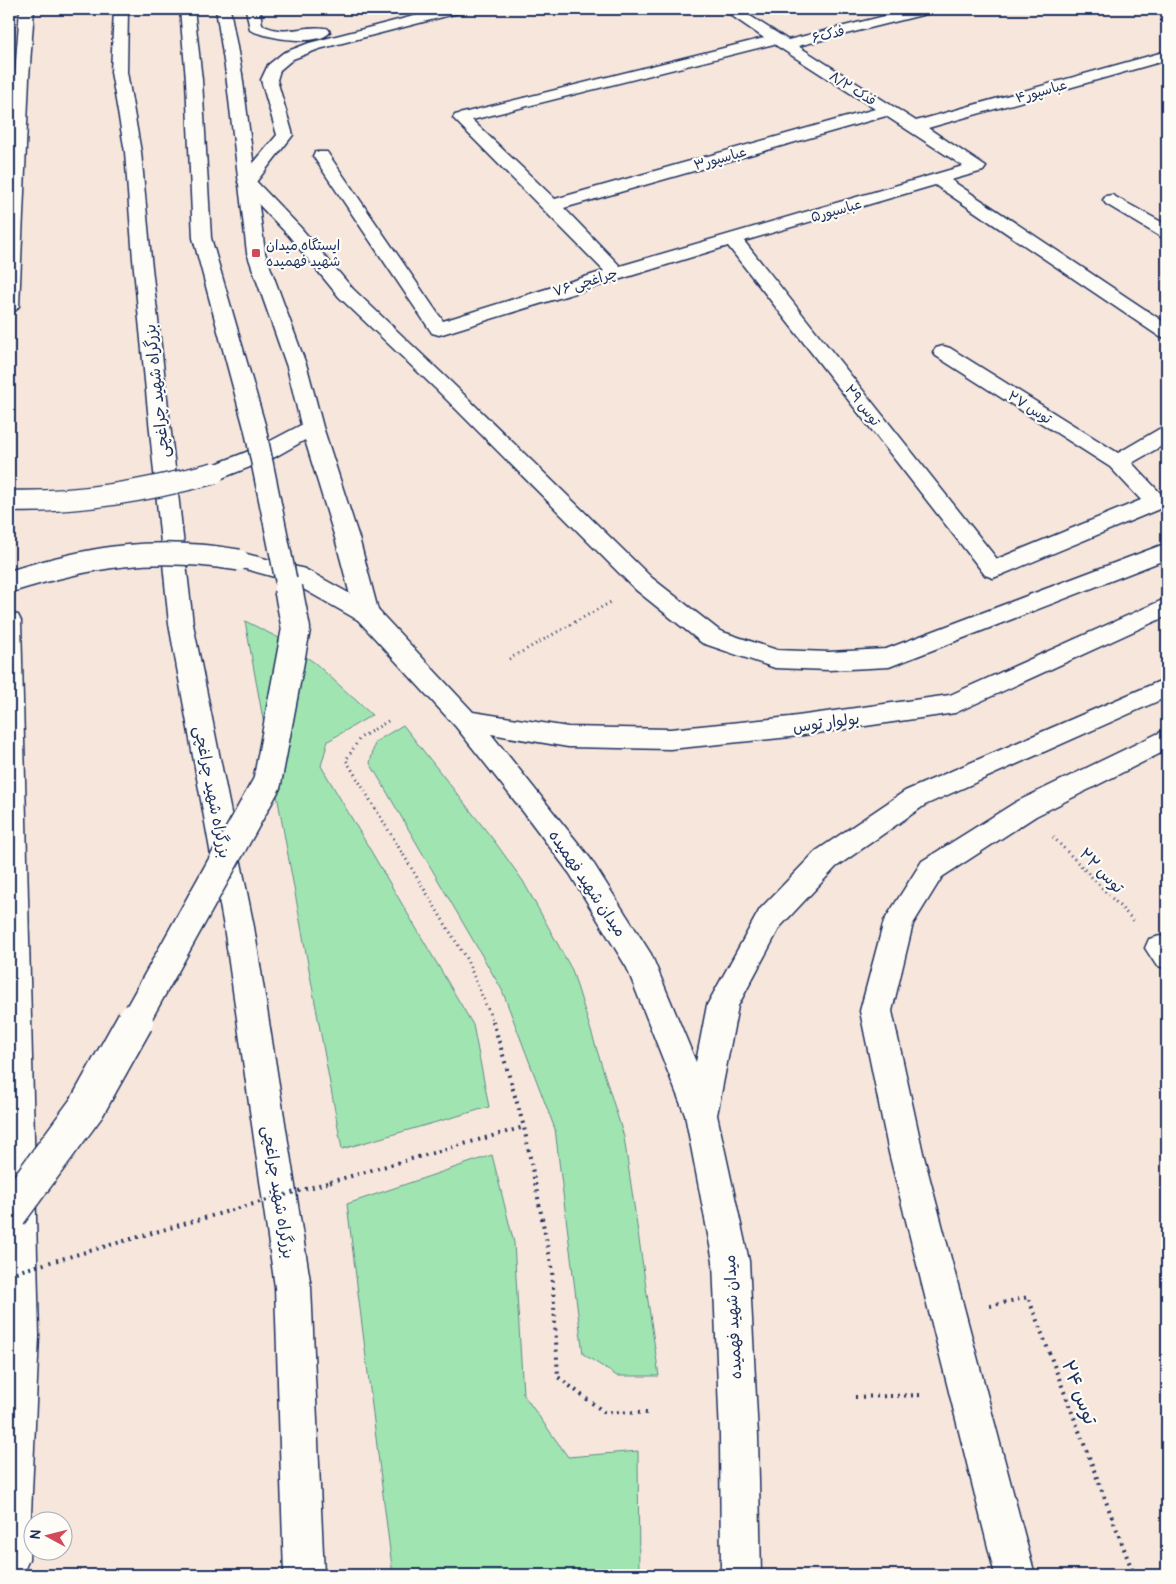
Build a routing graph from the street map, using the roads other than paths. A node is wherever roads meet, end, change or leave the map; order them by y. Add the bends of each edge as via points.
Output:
1 (27, 9) edge
2 (121, 9) edge
3 (187, 9) edge
4 (223, 9) edge
5 (253, 9) edge
6 (729, 9) edge
7 (929, 9) edge
8 (452, 10) edge
9 (780, 42) junction
10 (1167, 55) edge
11 (888, 110) junction
12 (914, 127) junction
13 (321, 156) dead end
14 (977, 167) joint
15 (940, 180) junction
16 (247, 182) junction
17 (1112, 200) dead end
18 (552, 206) junction
19 (1167, 233) edge
20 (733, 240) junction
21 (616, 273) junction
22 (9, 306) edge
23 (1167, 333) edge
24 (943, 352) dead end
25 (312, 427) junction
26 (1167, 434) edge
27 (1118, 462) junction
28 (9, 501) edge
29 (1167, 551) edge
30 (993, 570) joint
31 (9, 582) edge
32 (1167, 606) edge
33 (367, 614) junction
34 (9, 621) edge
35 (1167, 687) edge
36 (465, 720) junction
37 (1167, 739) edge
38 (701, 1115) junction
39 (9, 1214) edge
40 (9, 1559) edge
41 (304, 1575) edge
42 (741, 1575) edge
43 (1015, 1575) edge

1 - 22 main road
2 - 41 main road, بزرگراه شهید چراغچی via 119,72 133,152 181,624 239,927 294,1287
3 - 39 main road, bridge via 202,238 255,428 296,629 267,783 87,1107
4 - 16 main road
5 - 8 main road via 254,27 285,36
6 - 9 main road, فدک ۸/۲
7 - 9 main road, فدک۶
8 - 16 main road via 314,46 280,62 273,68 269,80 285,135
9 - 11 main road, فدک ۸/۲
9 - 18 main road, فدک۶ via 461,118
10 - 12 main road, عباسپور۴
11 - 12 main road, فدک ۸/۲
11 - 18 main road, عباسپور۳
12 - 14 main road, فدک ۸/۲
13 - 21 main road, چراغچی ۷۶ via 439,329
14 - 15 main road, عباسپور۵
15 - 20 main road, عباسپور۵
15 - 23 main road
16 - 25 main road via 256,253 297,368
16 - 29 main road via 295,232 346,293 644,584 710,637 775,659 889,658
17 - 19 main road
18 - 21 main road
20 - 21 main road, چراغچی ۷۶
20 - 30 main road, توس ۲۹
24 - 27 main road, توس ۲۷
25 - 28 main road, bridge via 267,452 214,473 157,489 96,499 34,503
25 - 33 main road
26 - 27 main road
27 - 30 main road, توس ۲۷ via 1156,502
31 - 33 main road, میدان شهید فهمیده, bridge via 77,561 134,552 202,553 297,575
32 - 36 main road, بولوار توس via 955,704 790,727 670,739 568,737
33 - 36 main road, میدان شهید فهمیده
34 - 40 main road via 21,1336
35 - 38 main road via 916,798 826,859 770,918 723,1005
36 - 38 main road, میدان شهید فهمیده via 580,866 640,963
37 - 43 main road via 1026,809 932,869 899,921 876,1011 906,1153
38 - 42 main road, میدان شهید فهمیده via 731,1261

